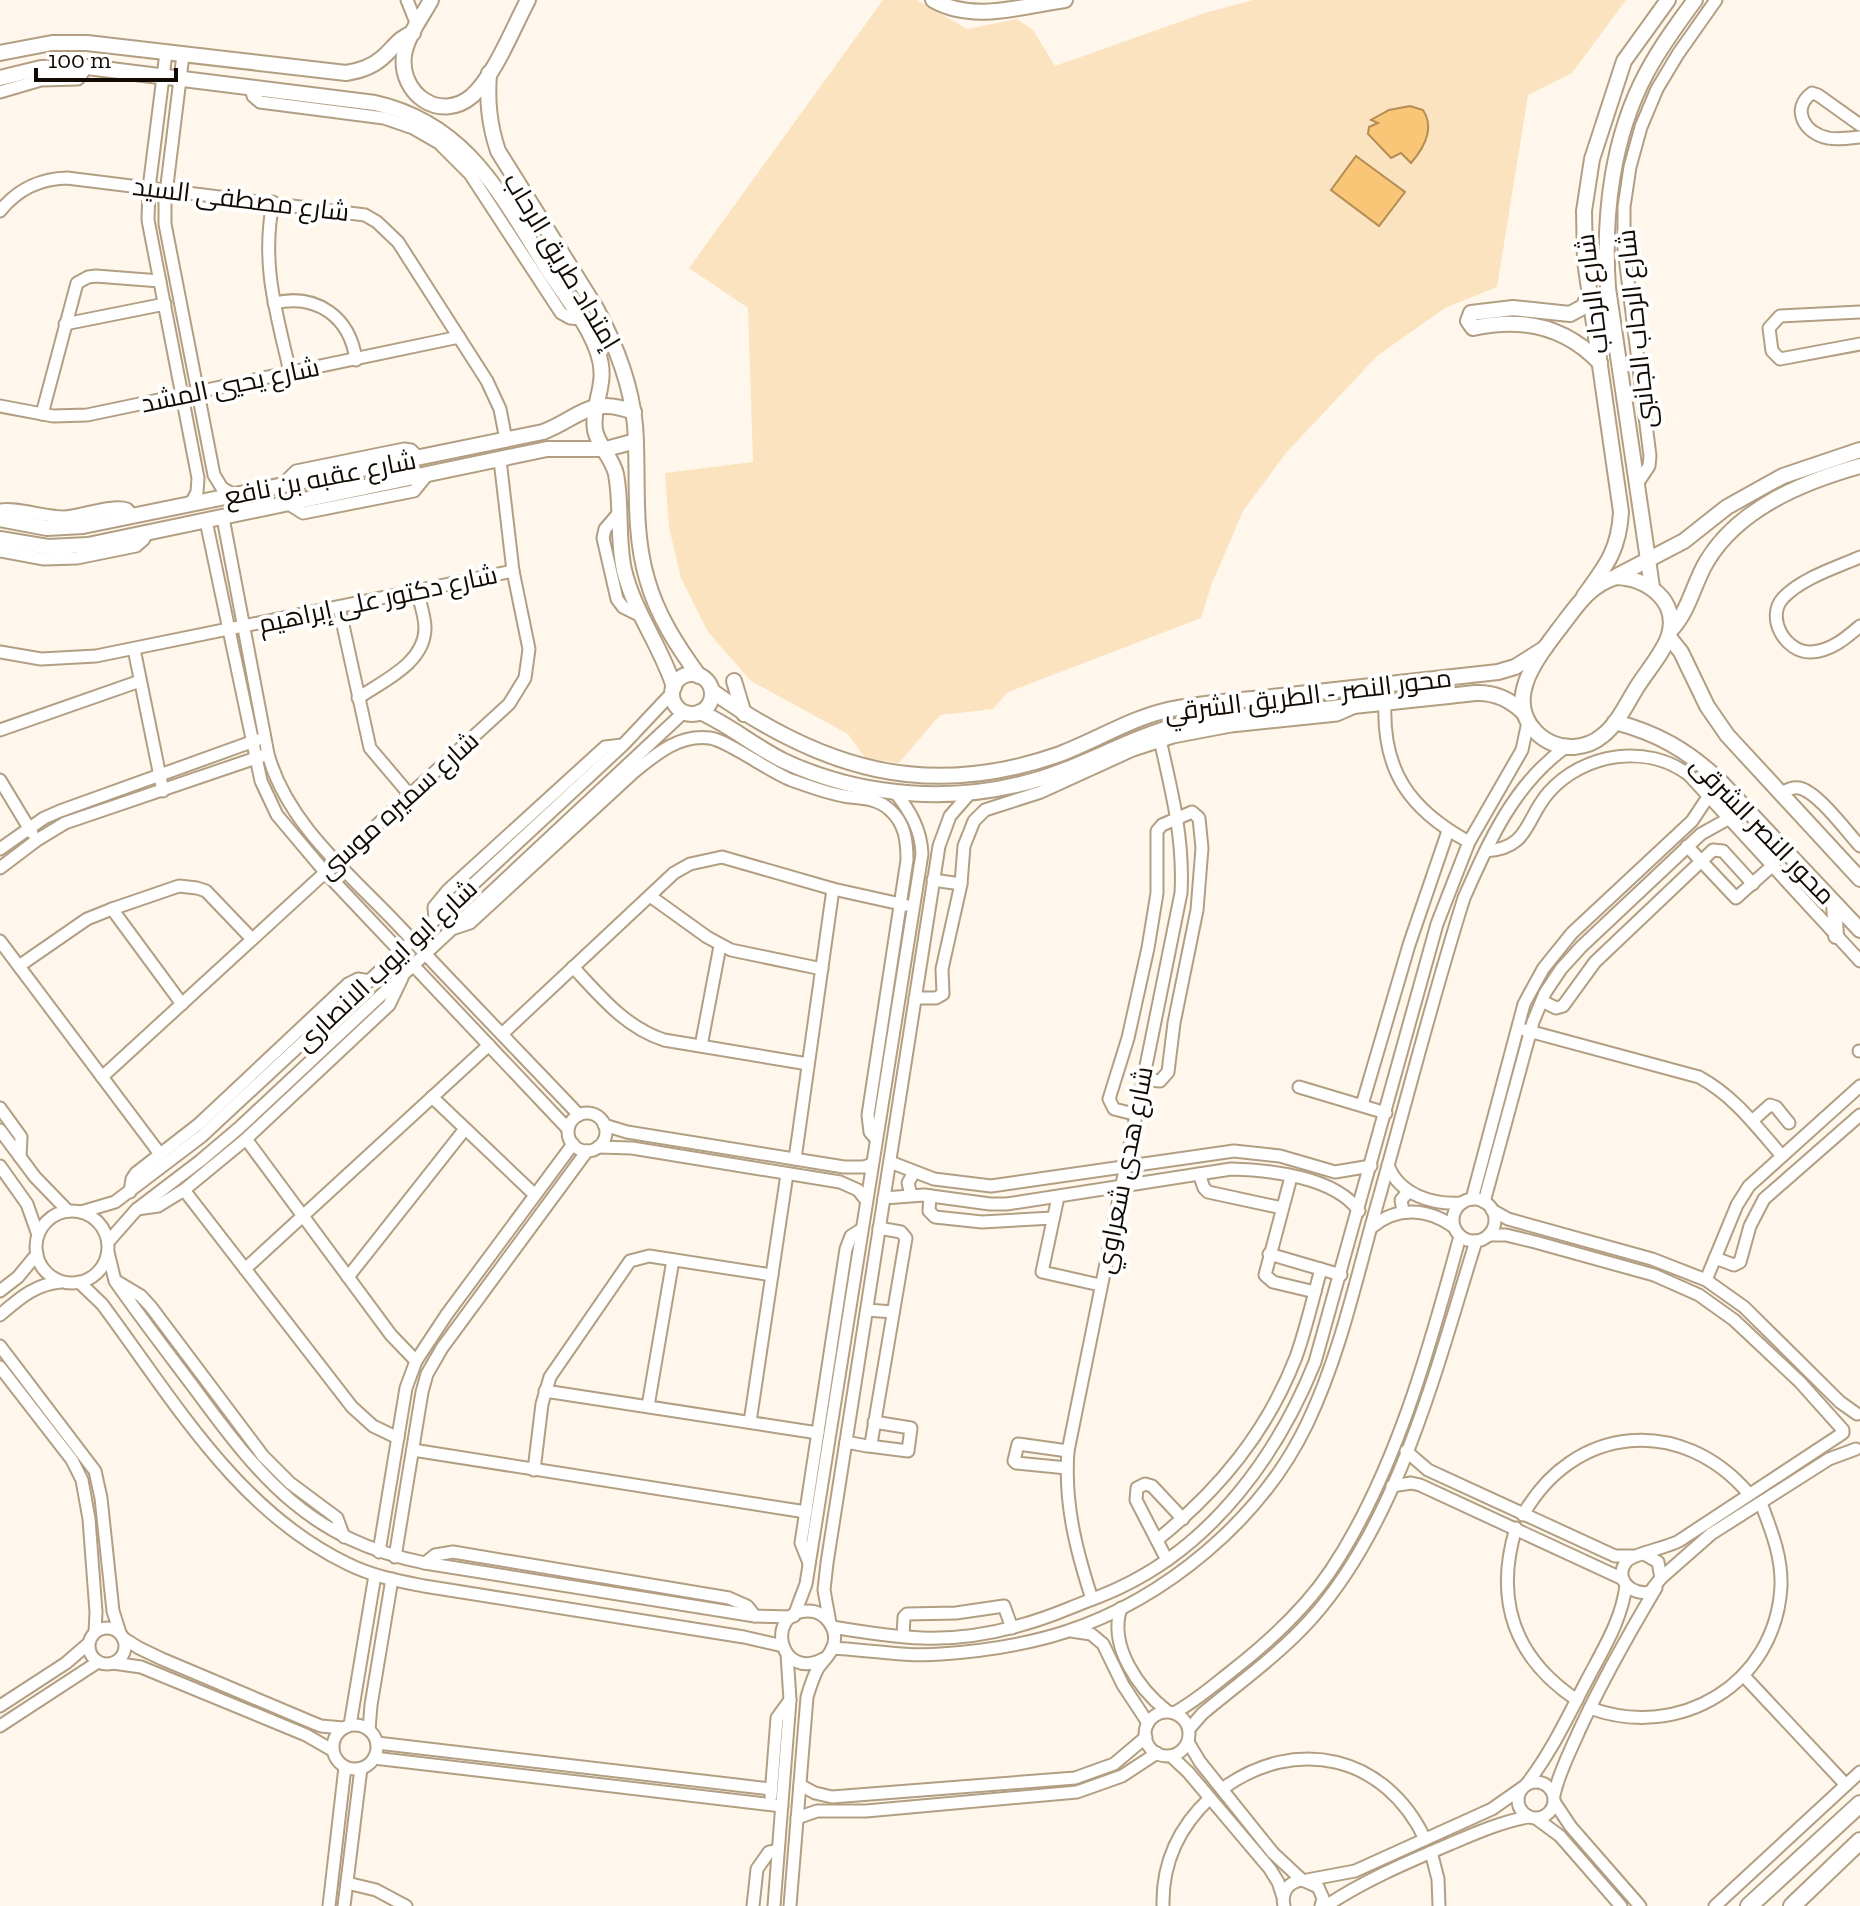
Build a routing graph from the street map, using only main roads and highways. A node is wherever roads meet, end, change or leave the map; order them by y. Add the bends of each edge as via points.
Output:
1 (1860, 1804) edge
2 (1860, 1841) edge
3 (1749, 1906) edge
4 (1792, 1906) edge

1 - 3 main road
2 - 4 main road

